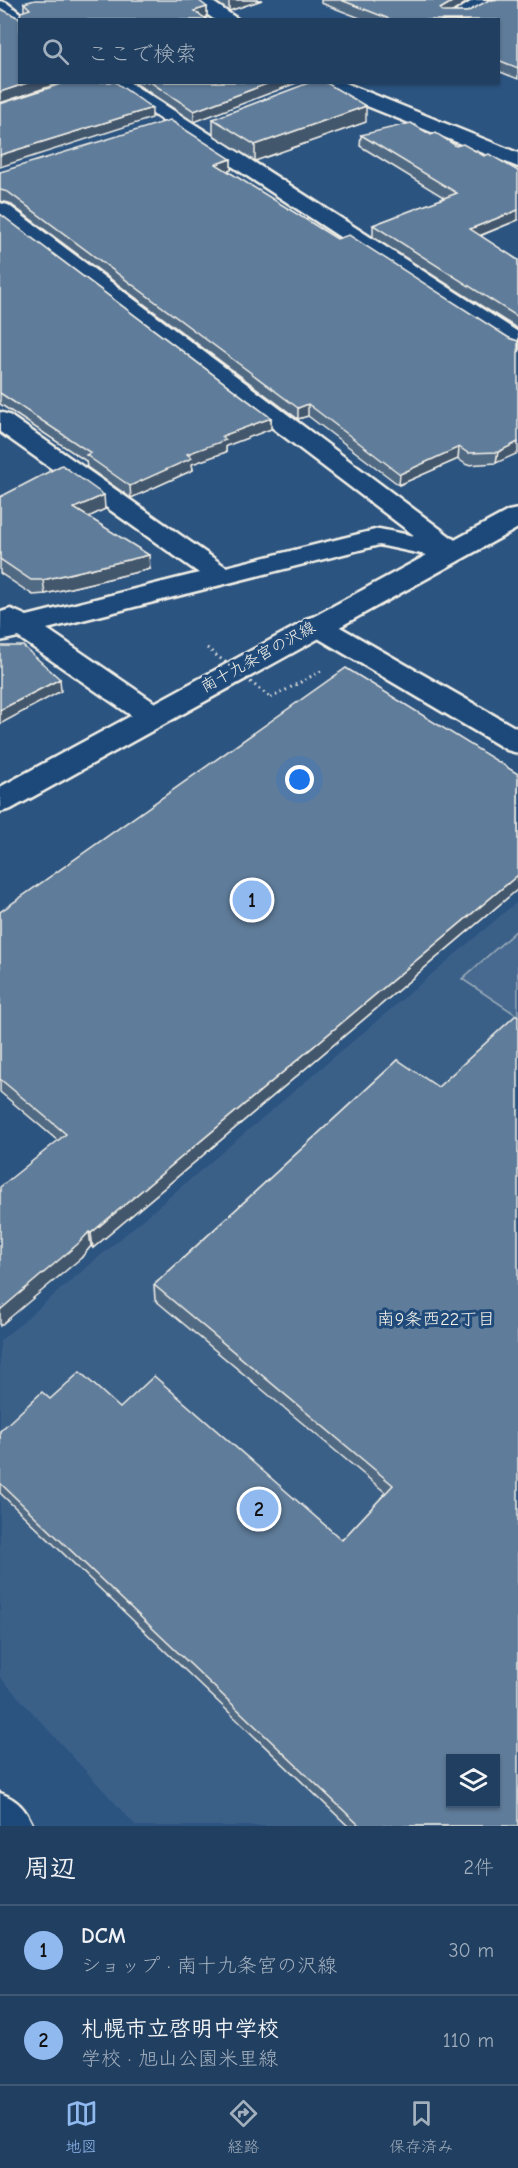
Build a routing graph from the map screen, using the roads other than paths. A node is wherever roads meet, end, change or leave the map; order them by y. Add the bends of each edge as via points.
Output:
1 (196, 0) edge
2 (489, 0) edge
3 (0, 7) edge
4 (227, 18) edge
5 (455, 18) edge
6 (18, 19) edge
7 (117, 84) edge
8 (325, 84) edge
9 (330, 84) edge
10 (305, 91) edge
11 (218, 123) edge
12 (184, 126) junction
13 (148, 129) edge
14 (518, 161) edge
15 (0, 210) edge
16 (518, 343) edge
17 (0, 420) edge
18 (518, 517) edge
19 (453, 552) junction
20 (221, 576) junction
21 (8, 622) edge
22 (316, 626) junction
23 (153, 716) junction
24 (518, 743) edge
25 (0, 801) edge
26 (0, 1816) edge
27 (9, 1826) edge

1 - 4 street
2 - 5 street
3 - 6 street
7 - 12 street
8 - 10 street
9 - 14 street
11 - 12 street
12 - 13 street
12 - 16 street
15 - 19 street
17 - 20 street
18 - 19 street, 南十九条宮の沢線
19 - 20 street via 380,537
19 - 22 street, 南十九条宮の沢線
20 - 21 street
21 - 23 street
22 - 23 street, 南十九条宮の沢線
22 - 24 street
23 - 25 street, 南十九条宮の沢線
26 - 27 street

